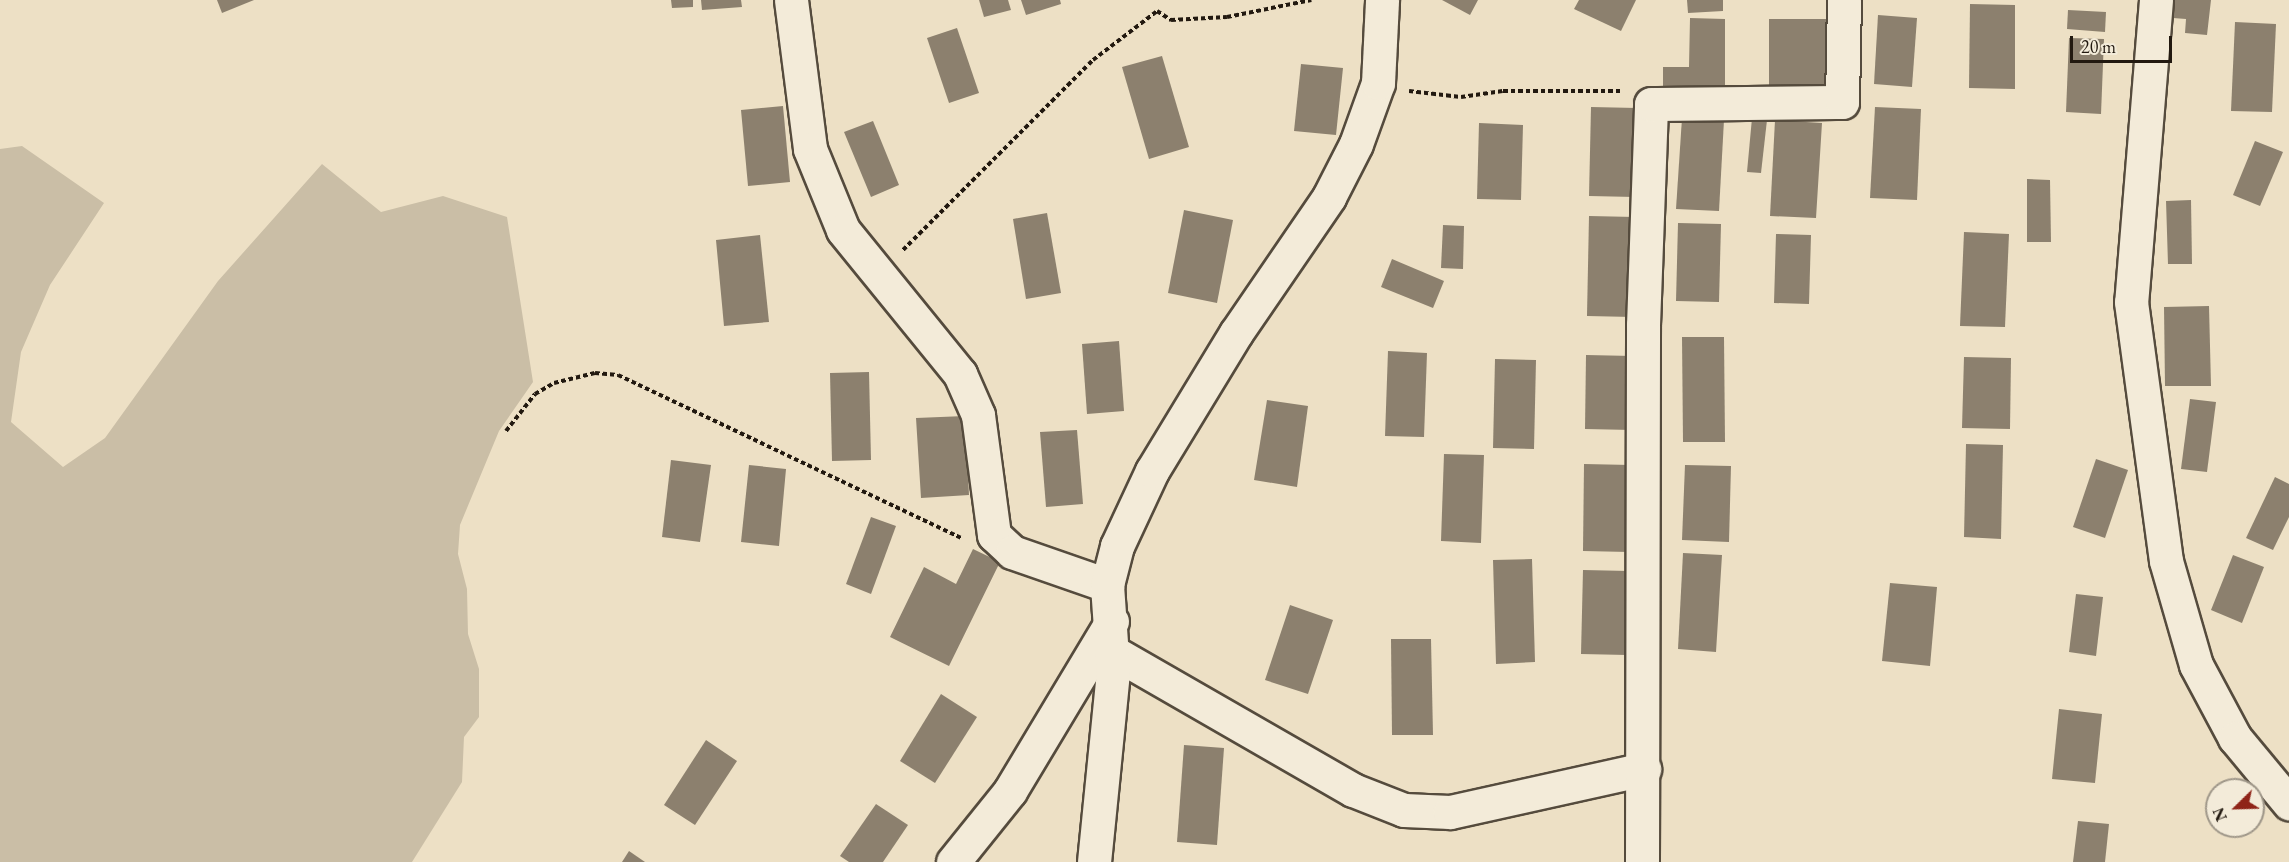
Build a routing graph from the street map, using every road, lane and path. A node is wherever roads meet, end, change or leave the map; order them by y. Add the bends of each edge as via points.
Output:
1 (791, 0) edge
2 (1311, 0) edge
3 (1382, 0) edge
4 (1844, 0) edge
5 (2156, 0) edge
6 (1378, 83) junction
7 (1651, 104) junction
8 (877, 276) junction
9 (506, 431) dead end
10 (1012, 552) junction
11 (1107, 585) junction
12 (1113, 619) junction
13 (1113, 652) junction
14 (1644, 769) junction
15 (2289, 803) edge
16 (952, 862) edge
17 (1094, 862) edge
18 (1642, 862) edge

1 - 8 street via 810,149 843,230
2 - 8 path via 1227,17 1171,20 1157,11 1093,60
3 - 6 street
4 - 7 street via 1842,102
5 - 15 street via 2131,302 2166,561 2196,665 2235,738
6 - 7 path via 1461,97 1590,88 1644,94
6 - 11 street via 1329,197 1236,333 1152,471 1117,546
7 - 14 street via 1643,325
8 - 10 street via 960,374 978,415 994,535
9 - 10 path via 535,394 554,383 595,373 618,375 962,538
10 - 11 street
11 - 12 street
12 - 13 street
12 - 16 street via 1010,791
13 - 14 street via 1353,790 1404,810 1450,812
13 - 17 street
14 - 18 street

